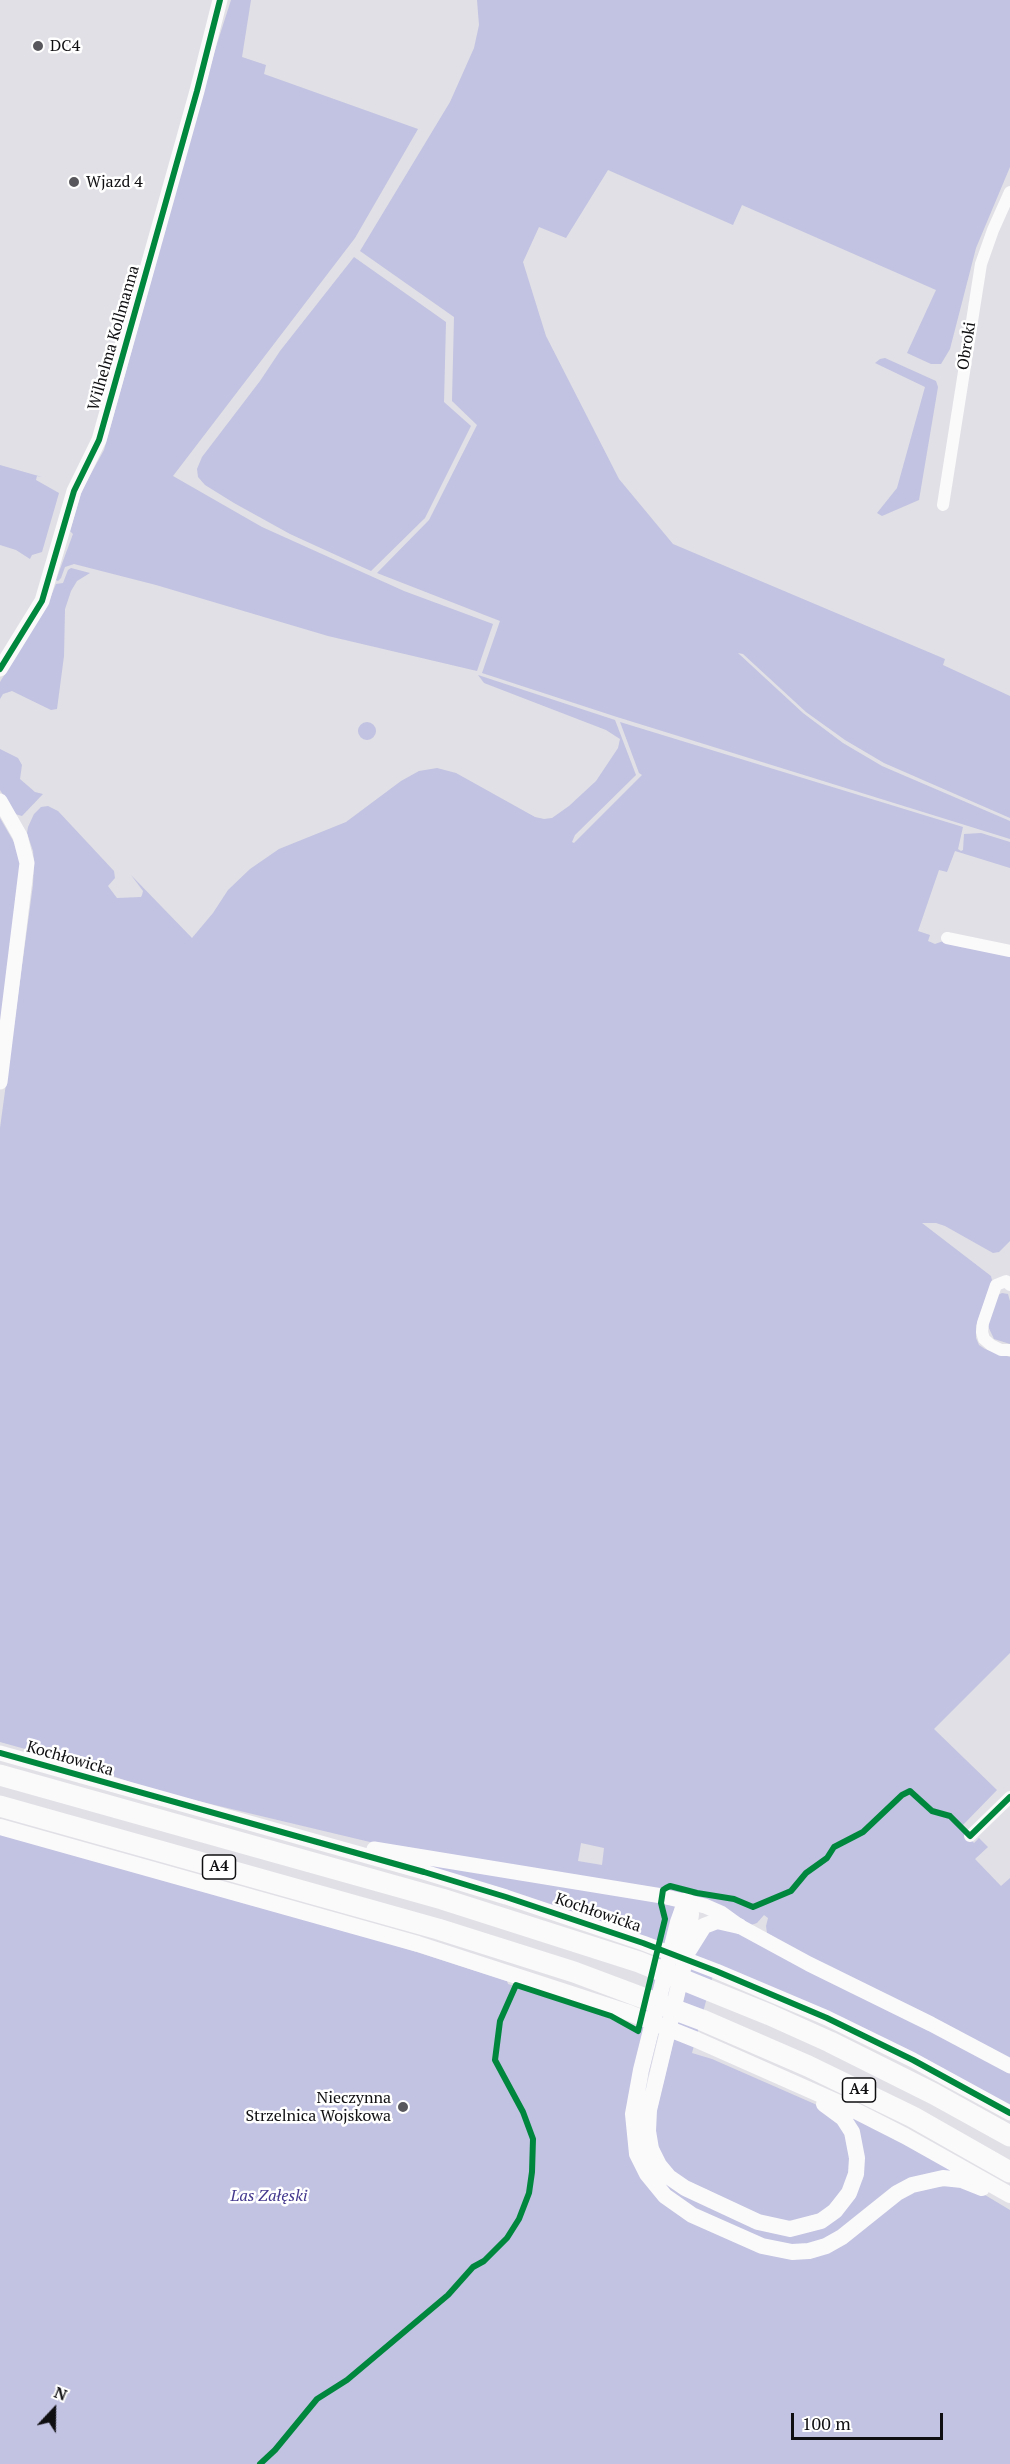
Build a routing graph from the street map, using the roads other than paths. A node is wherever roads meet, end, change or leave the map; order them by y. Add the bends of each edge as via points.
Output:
1 (220, 0) edge
2 (1010, 192) edge
3 (943, 505) dead end
4 (0, 669) edge
5 (0, 801) edge
6 (946, 938) dead end
7 (1010, 951) edge
8 (0, 1082) edge
9 (1010, 1285) edge
10 (1010, 1350) edge
11 (0, 1754) edge
12 (0, 1775) edge
13 (1010, 1797) edge
14 (0, 1806) edge
15 (0, 1827) edge
16 (970, 1836) dead end
17 (300, 1837) junction
18 (686, 1900) junction
19 (739, 1926) junction
20 (641, 1953) junction
21 (686, 1956) junction
22 (713, 1981) junction
23 (629, 2003) junction
24 (700, 2030) junction
25 (1010, 2066) edge
26 (786, 2078) junction
27 (1010, 2113) edge
28 (1010, 2136) edge
29 (1010, 2172) edge
30 (1010, 2197) edge

1 - 4 street, Wilhelma Kollmanna via 96,449 74,491 42,601
2 - 3 street, Obroki via 981,264
5 - 8 street via 20,836 27,870
6 - 7 street
9 - 10 street via 1006,1281 996,1285 982,1323 984,1339 991,1346
11 - 17 street, Kochłowicka
12 - 20 highway, A4
13 - 16 street
14 - 23 highway, A4 via 438,1929 574,1972
15 - 23 main road
17 - 18 street
17 - 20 street, Kochłowicka via 506,1897
18 - 19 street via 721,1913
18 - 21 main road via 691,1914
18 - 30 main road via 633,2114 637,2154 646,2174 665,2196 692,2215 762,2246 792,2252 826,2246 897,2193 928,2180 962,2180
19 - 21 main road via 717,1921 704,1926
19 - 25 street
20 - 22 highway, A4
21 - 26 main road via 649,2110 651,2149 659,2165 685,2188 758,2222 790,2229 821,2221 849,2193 856,2174 852,2132 843,2118
22 - 27 street via 877,2043
22 - 28 highway, A4
23 - 24 highway, A4
24 - 26 main road
24 - 29 highway, A4 via 856,2088
26 - 30 main road via 905,2136

